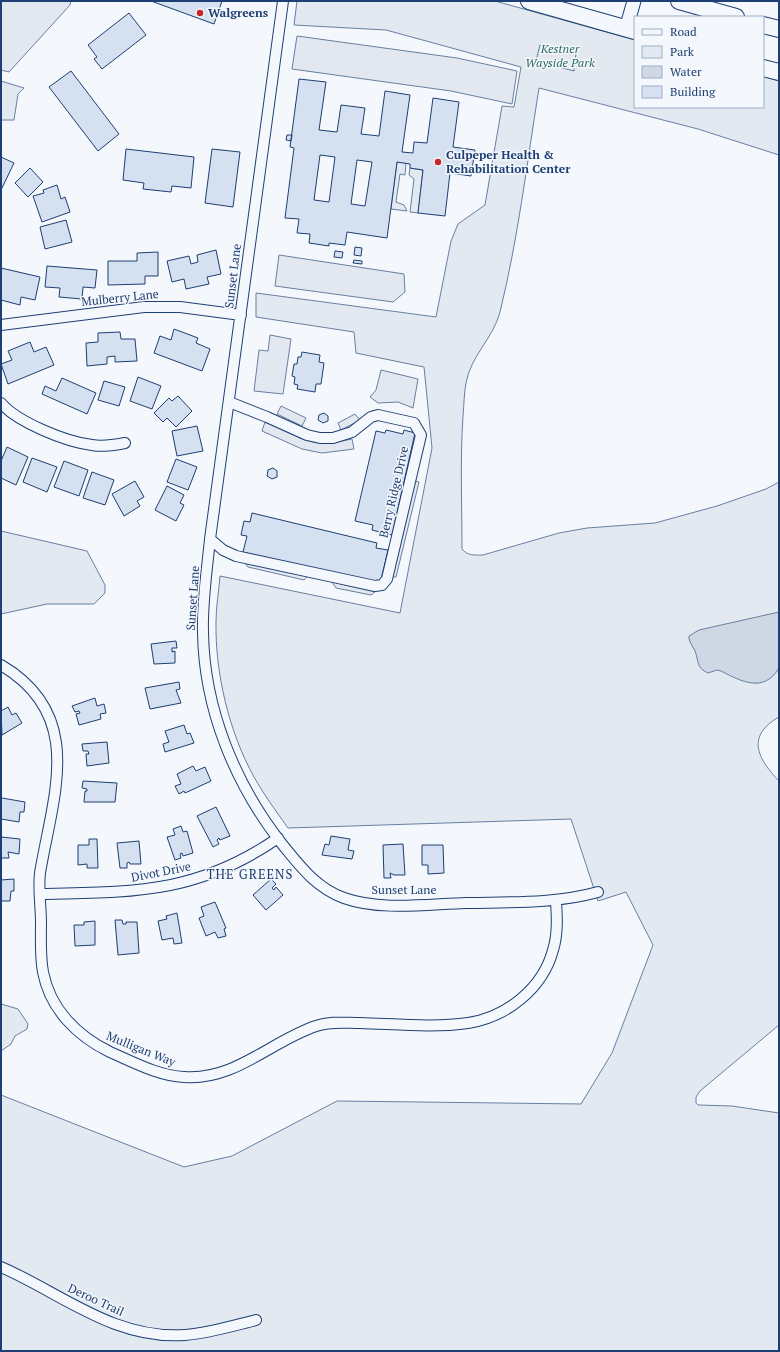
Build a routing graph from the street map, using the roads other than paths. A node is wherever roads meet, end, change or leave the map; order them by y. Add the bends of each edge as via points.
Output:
1 (283, 1) edge
2 (529, 1) edge
3 (634, 1) edge
4 (679, 1) edge
5 (732, 16) edge
6 (764, 25) edge
7 (779, 29) edge
8 (630, 30) edge
9 (764, 68) edge
10 (779, 72) edge
11 (241, 315) junction
12 (1, 325) edge
13 (229, 402) junction
14 (1, 403) edge
15 (125, 442) dead end
16 (210, 539) junction
17 (1, 665) edge
18 (278, 838) junction
19 (598, 892) dead end
20 (40, 894) junction
21 (556, 900) junction
22 (1, 1266) edge
23 (256, 1320) dead end

1 - 11 street, Sunset Lane
2 - 8 main road
3 - 8 street
4 - 5 main road
6 - 7 main road
9 - 10 main road
11 - 12 street, Mulberry Lane via 180,307 144,307
11 - 13 street, Sunset Lane
13 - 16 street, Sunset Lane
13 - 16 street, Berry Ridge Drive via 320,438 344,435 356,430 371,417 385,416 414,423 421,435 387,579 382,585 375,586 236,556 217,547
14 - 15 street via 26,422 75,442 92,446 110,446
16 - 18 street, Sunset Lane via 203,632 206,678 221,732 234,766 249,795
17 - 20 street, Mulligan Way via 24,681 39,697 52,723 57,742 58,775 40,877
18 - 20 street, Divot Drive via 223,870 171,886 133,892
18 - 21 street, Sunset Lane via 320,886 356,902 396,905
19 - 21 street, Sunset Lane
20 - 21 street, Mulligan Way via 43,971 50,994 63,1015 82,1035 107,1050 163,1073 194,1078 233,1069 303,1031 320,1025 460,1024 497,1014 522,998 546,967 555,941
22 - 23 street, Deroo Trail via 95,1317 134,1330 182,1335 205,1333

